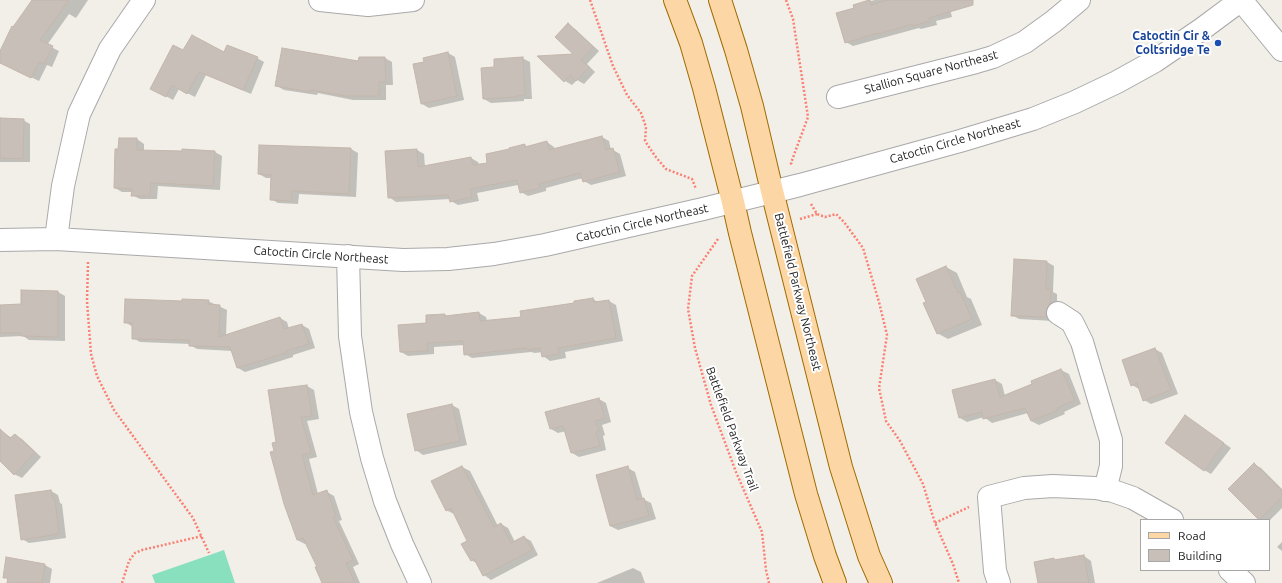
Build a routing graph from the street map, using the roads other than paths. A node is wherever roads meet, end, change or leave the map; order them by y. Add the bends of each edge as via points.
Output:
1 (144, 0) edge
2 (320, 0) edge
3 (413, 0) edge
4 (675, 0) edge
5 (720, 0) edge
6 (1079, 0) edge
7 (1241, 0) edge
8 (1282, 50) edge
9 (838, 97) dead end
10 (772, 191) junction
11 (733, 202) junction
12 (56, 239) junction
13 (0, 240) edge
14 (348, 256) junction
15 (1058, 313) dead end
16 (1105, 490) junction
17 (1170, 519) edge
18 (1231, 571) edge
19 (420, 583) edge
20 (835, 583) edge
21 (881, 583) edge
22 (998, 583) edge
23 (1244, 583) edge

1 - 12 street via 110,49 79,114 63,186
2 - 3 street via 368,5
4 - 11 main road via 693,50
5 - 10 main road, Battlefield Parkway Northeast via 752,106
6 - 9 street, Stallion Square Northeast via 1026,42 993,57
7 - 8 street
7 - 10 street, Catoctin Circle Northeast via 1155,61 1075,102 960,142
10 - 11 street, Catoctin Circle Northeast
10 - 21 main road, Battlefield Parkway Northeast via 842,466 869,556
11 - 14 street, Catoctin Circle Northeast via 494,254 403,260
11 - 20 main road via 806,494
12 - 13 street, Catoctin Circle Northeast
12 - 14 street, Catoctin Circle Northeast
14 - 19 street via 350,336 361,412 385,502
15 - 16 street via 1072,322 1082,342 1111,440 1111,466
16 - 17 street via 1133,498
16 - 22 street via 1053,486 1024,488 989,497
18 - 23 street

